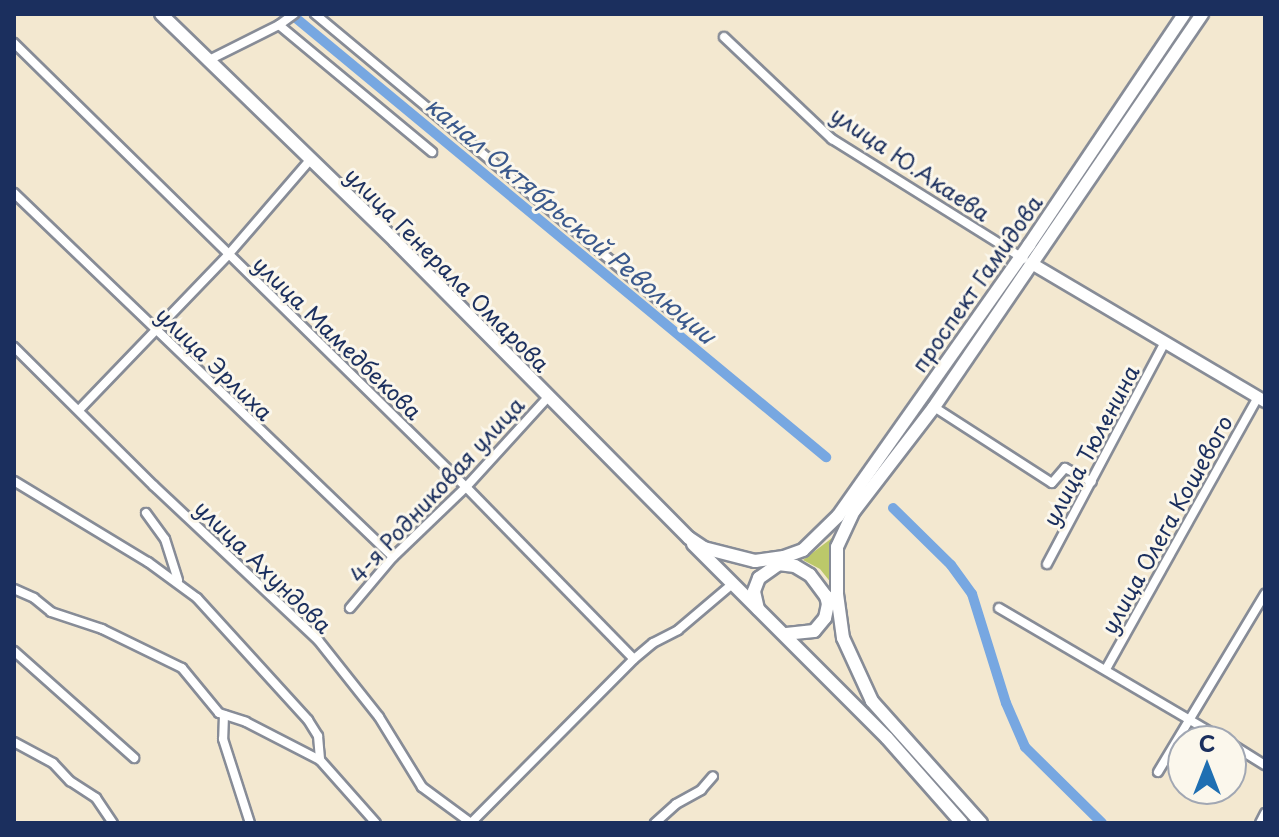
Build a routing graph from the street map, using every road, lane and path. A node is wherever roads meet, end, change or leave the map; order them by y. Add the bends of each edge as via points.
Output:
1 (160, 14) edge
2 (294, 14) edge
3 (315, 14) edge
4 (1184, 14) edge
5 (1202, 14) edge
6 (279, 25) junction
7 (724, 37) dead end
8 (14, 43) edge
9 (211, 59) junction
10 (432, 152) dead end
11 (311, 159) junction
12 (14, 193) edge
13 (228, 255) junction
14 (1021, 257) junction
15 (1033, 264) junction
16 (675, 314) dead end
17 (155, 331) junction
18 (1165, 342) junction
19 (14, 347) edge
20 (549, 396) junction
21 (1261, 399) edge
22 (934, 407) junction
23 (79, 410) junction
24 (14, 481) edge
25 (1092, 482) junction
26 (466, 487) junction
27 (146, 513) dead end
28 (703, 553) junction
29 (393, 557) junction
30 (783, 562) junction
31 (1047, 564) dead end
32 (178, 581) junction
33 (731, 585) junction
34 (14, 589) edge
35 (1265, 594) edge
36 (832, 598) junction
37 (350, 608) dead end
38 (999, 608) dead end
39 (759, 612) junction
40 (784, 634) junction
41 (14, 651) edge
42 (634, 659) junction
43 (1106, 669) junction
44 (224, 715) junction
45 (1191, 720) junction
46 (1199, 725) edge
47 (890, 733) junction
48 (14, 742) edge
49 (908, 752) junction
50 (1247, 754) edge
51 (134, 758) dead end
52 (320, 760) junction
53 (1265, 765) edge
54 (1158, 772) dead end
55 (713, 776) dead end
56 (1265, 813) edge
57 (113, 823) edge
58 (250, 823) edge
59 (376, 823) edge
60 (471, 823) edge
61 (655, 823) edge
62 (962, 823) edge
63 (981, 823) edge
64 (1260, 823) edge

1 - 9 main road, улица Генерала Омарова
1 - 11 main road, улица Генерала Омарова
2 - 6 street
3 - 16 street
4 - 14 main road, проспект Гамидова
5 - 15 main road, проспект Гамидова
6 - 9 street
6 - 10 street
7 - 14 street, улица Ю.Акаева via 832,139
8 - 13 street, улица Мамедбекова
9 - 11 main road, улица Генерала Омарова
11 - 13 street
11 - 20 main road, улица Генерала Омарова
12 - 17 street, улица Эрлиха
13 - 17 street
13 - 26 street, улица Мамедбекова
14 - 15 street, улица Ю.Акаева
14 - 30 main road, проспект Гамидова via 847,505 812,544
15 - 18 main road, улица Ю.Акаева
15 - 22 main road, проспект Гамидова
17 - 23 street
17 - 29 street, улица Эрлиха
18 - 21 main road, улица Ю.Акаева
18 - 25 street, улица Тюленина
19 - 23 street, улица Ахундова
20 - 26 street, 4-я Родниковая улица
20 - 28 main road, улица Генерала Омарова
21 - 43 street, улица Олега Кошевого
22 - 25 street via 1052,483 1065,468
22 - 36 main road, проспект Гамидова via 844,527
23 - 60 street, улица Ахундова via 318,640 379,717 422,787
24 - 32 street
25 - 31 street, улица Тюленина
26 - 29 street, 4-я Родниковая улица
26 - 42 street, улица Мамедбекова
27 - 32 street via 165,539
28 - 30 main road
28 - 33 main road, улица Генерала Омарова
29 - 37 street, 4-я Родниковая улица
30 - 36 main road via 810,575
30 - 39 main road, проспект Гамидова via 764,572 754,591
32 - 52 street via 308,720 318,736
33 - 39 main road, улица Генерала Омарова
33 - 42 street
34 - 44 street via 51,612 102,629 182,668
35 - 45 street
36 - 40 main road via 825,618 806,634
36 - 47 main road via 848,654
38 - 43 street
39 - 40 main road
40 - 47 main road via 840,693
41 - 51 street
42 - 60 street
43 - 45 street
44 - 52 street
44 - 58 street via 223,739
45 - 46 street
45 - 54 street
47 - 49 main road
48 - 57 street via 36,752 96,798
49 - 62 main road
49 - 63 main road
50 - 53 street
52 - 59 street
55 - 61 street
56 - 64 street

